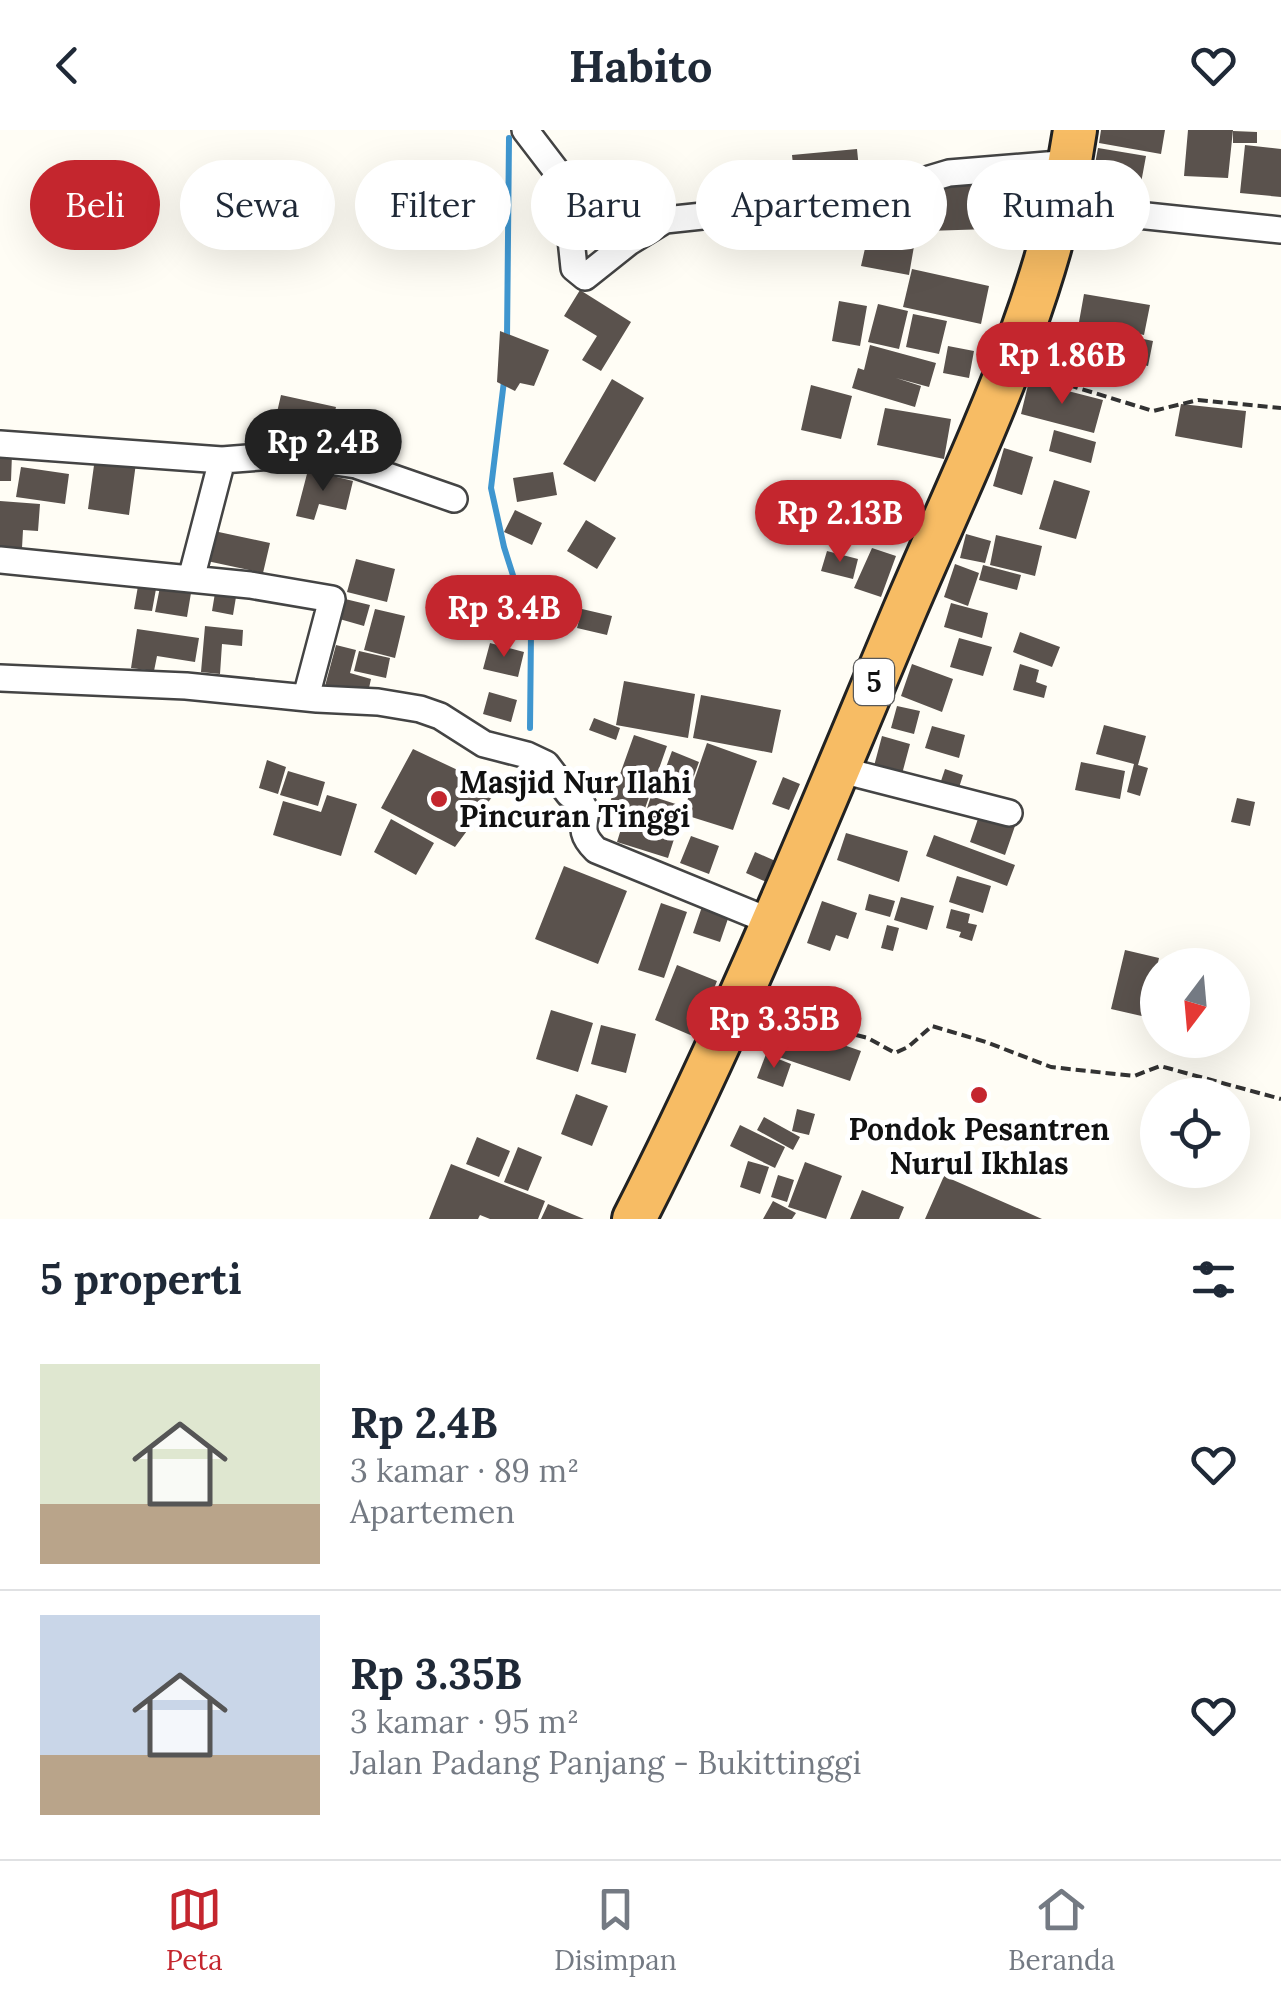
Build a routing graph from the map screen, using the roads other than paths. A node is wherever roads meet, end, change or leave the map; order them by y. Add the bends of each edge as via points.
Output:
1 (525, 130) edge
2 (1073, 147) edge
3 (1150, 216) edge
4 (1281, 230) edge
5 (1047, 250) edge
6 (0, 444) edge
7 (222, 460) junction
8 (454, 499) dead end
9 (0, 560) edge
10 (191, 579) junction
11 (0, 678) edge
12 (306, 697) junction
13 (837, 769) junction
14 (1008, 814) dead end
15 (772, 922) junction
16 (634, 1219) edge

1 - 2 street via 561,177 574,268 586,277 665,220 862,199
3 - 4 street
5 - 13 highway, 5 via 1014,350
6 - 7 street
7 - 8 street via 286,456 356,465
7 - 10 street
9 - 10 street
10 - 12 street via 332,599
11 - 12 street
12 - 15 street via 420,709 484,744 546,764 586,811 581,828 596,850
13 - 14 street
13 - 15 highway, 5
15 - 16 highway, 5

